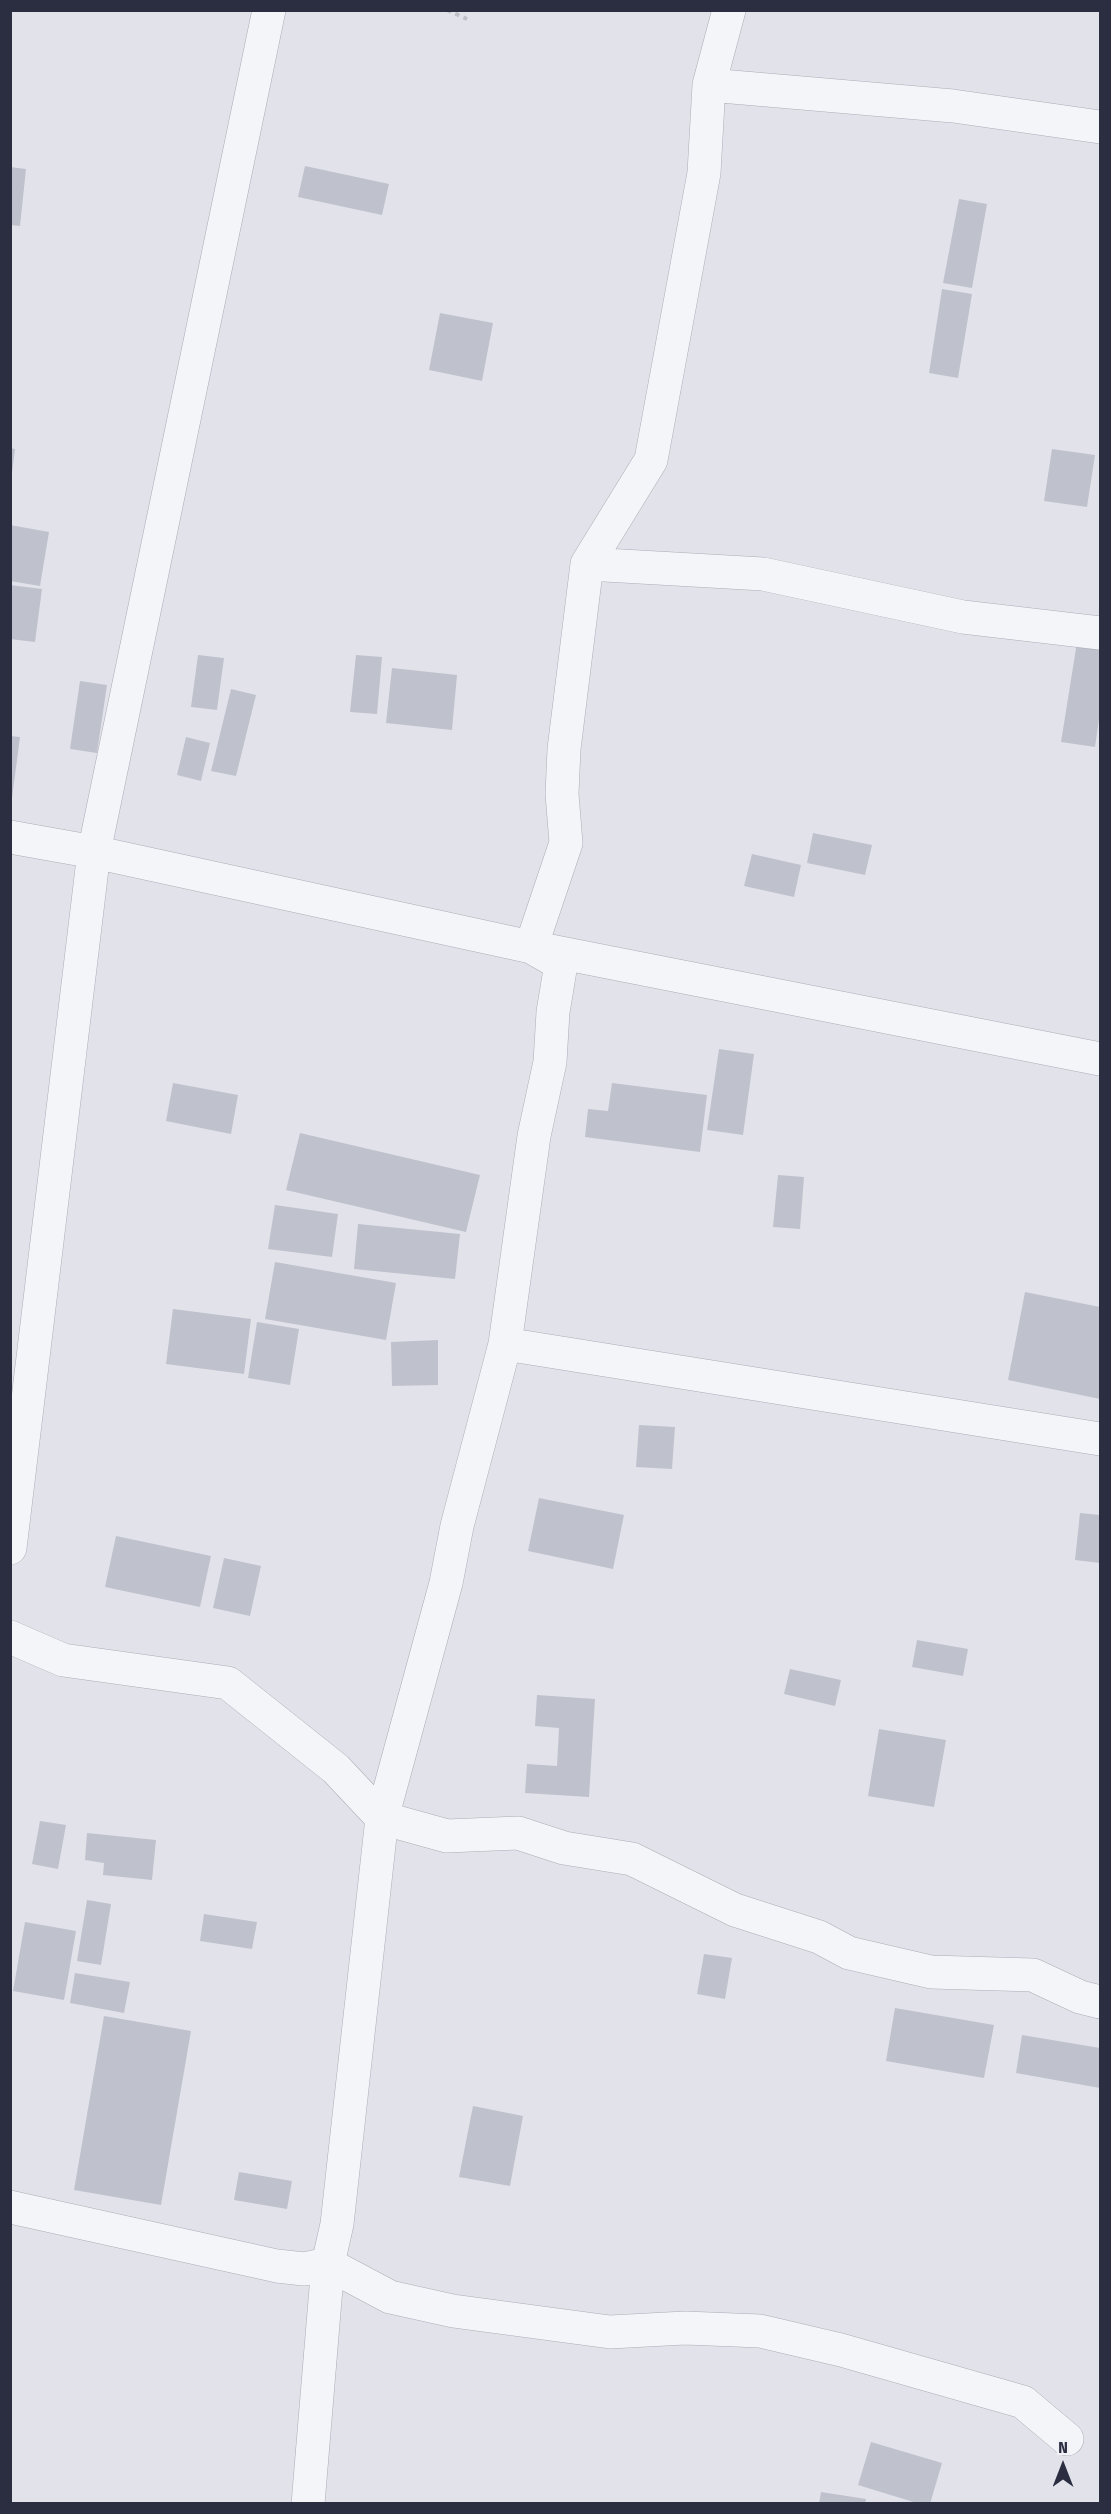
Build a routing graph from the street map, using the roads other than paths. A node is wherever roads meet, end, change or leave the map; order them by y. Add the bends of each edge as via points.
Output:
1 (269, 10) edge
2 (729, 10) edge
3 (710, 85) junction
4 (1101, 127) edge
5 (587, 564) junction
6 (1101, 633) edge
7 (10, 837) edge
8 (94, 852) junction
9 (531, 947) junction
10 (1101, 1059) edge
11 (505, 1344) junction
12 (1101, 1439) edge
13 (10, 1548) edge
14 (10, 1636) edge
15 (382, 1818) junction
16 (1101, 2002) edge
17 (10, 2207) edge
18 (328, 2264) junction
19 (1067, 2439) dead end
20 (308, 2504) edge

1 - 8 street
2 - 3 street
3 - 4 street via 953,106
3 - 5 street via 704,172 651,460
5 - 6 street via 763,574 963,617
5 - 9 street via 564,749 566,843
7 - 8 street
8 - 9 street
8 - 13 street
9 - 10 street
9 - 11 street via 561,964 550,1062 534,1136
11 - 12 street
11 - 15 street
14 - 15 street via 63,1660 228,1683 336,1769
15 - 16 street via 447,1836 518,1833 564,1848 632,1859 735,1910 819,1937 849,1953 931,1972 1033,1975 1080,1997
15 - 18 street via 337,2224
17 - 18 street via 277,2266 304,2269
18 - 19 street via 390,2297 453,2311 610,2332 685,2328 760,2331 841,2350 1023,2403
18 - 20 street

